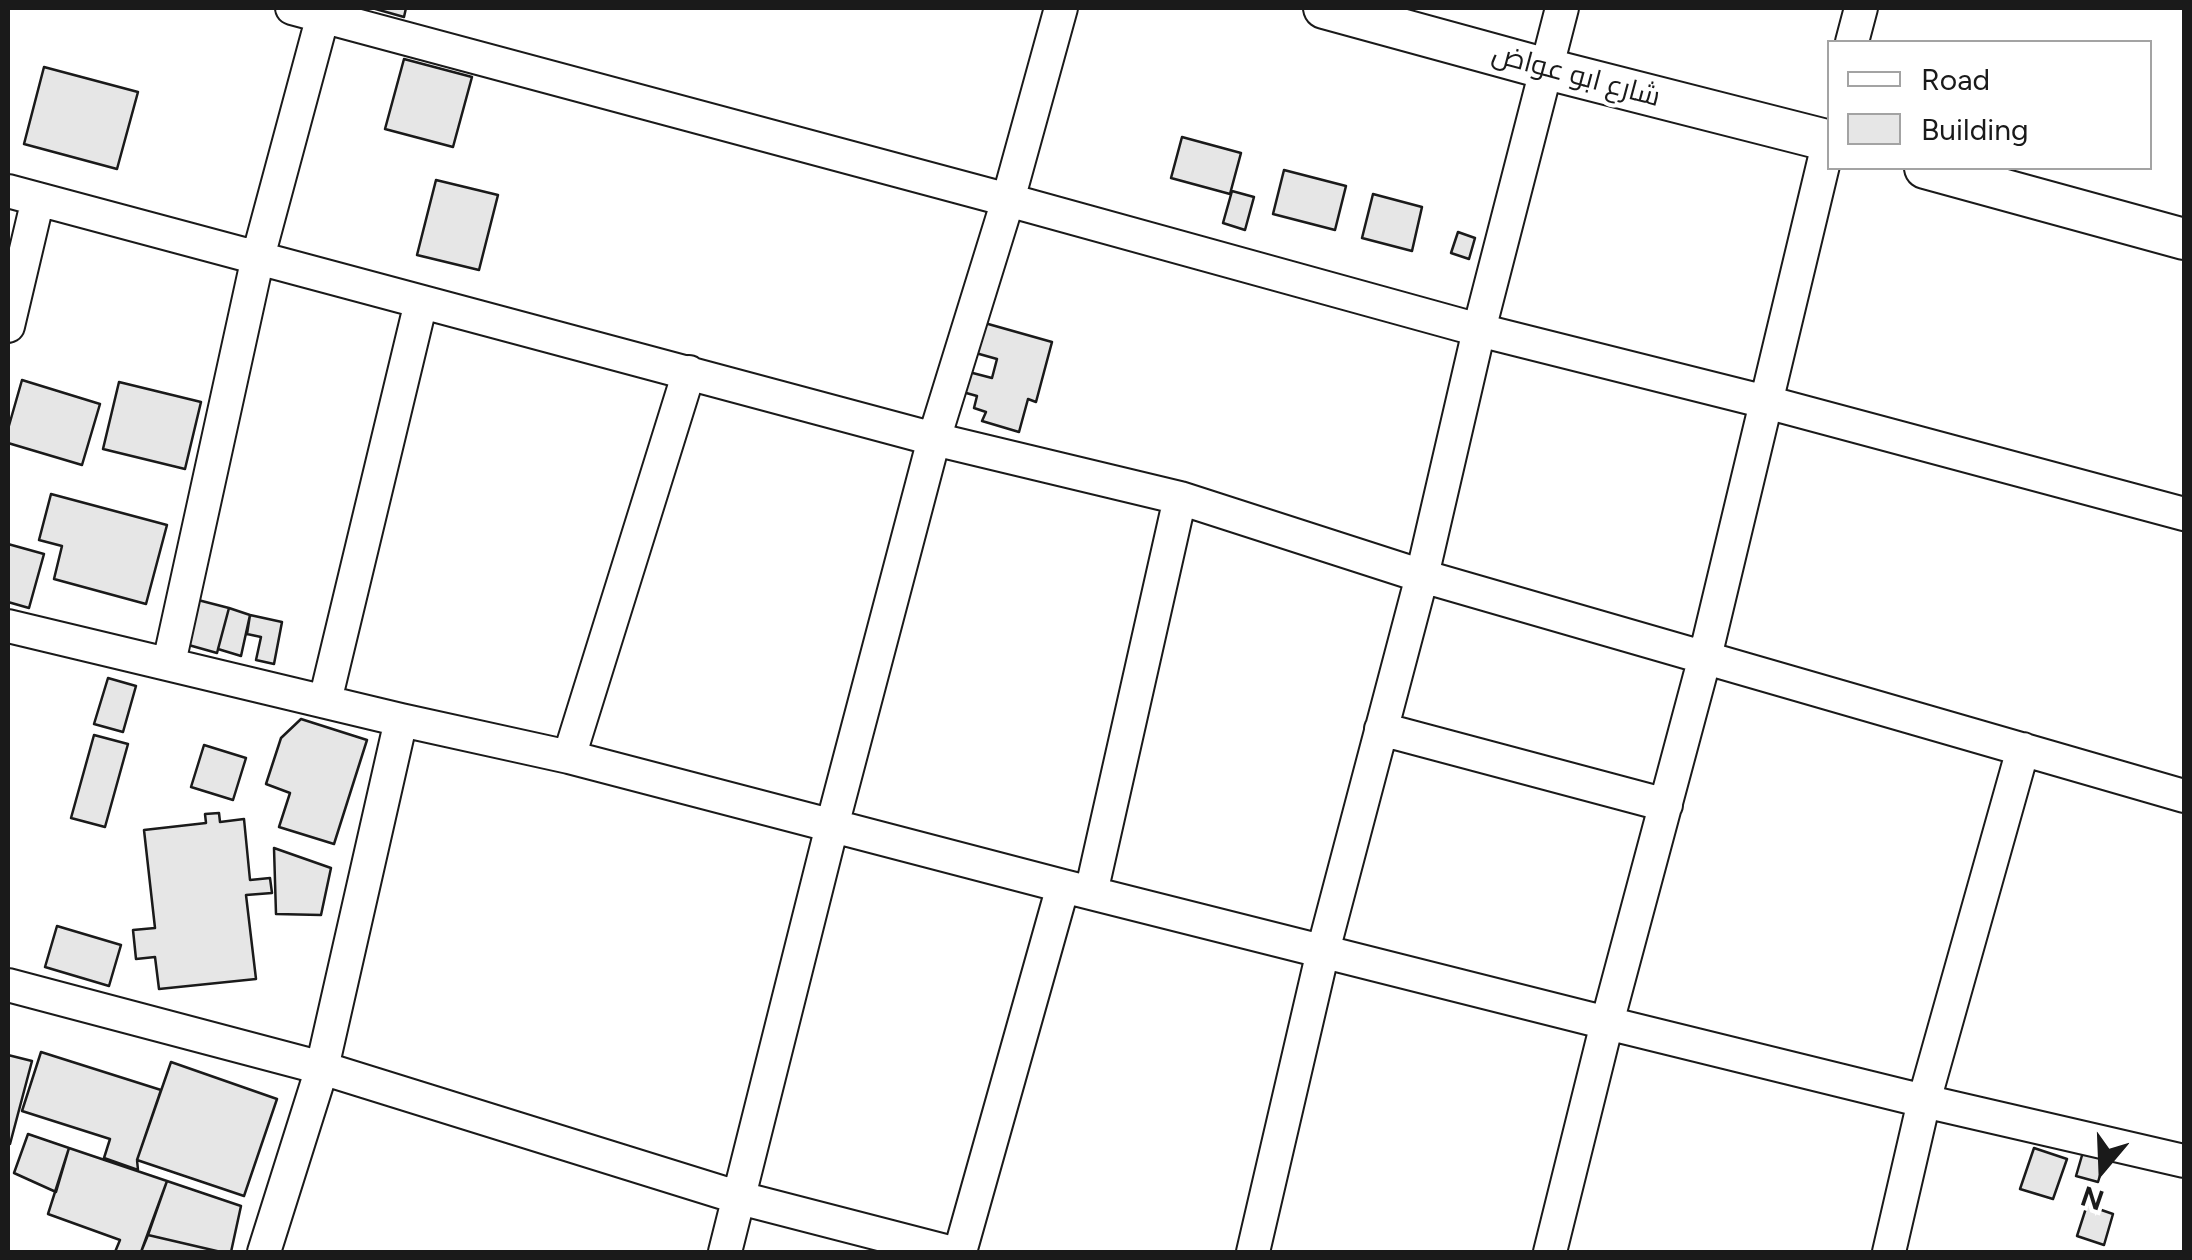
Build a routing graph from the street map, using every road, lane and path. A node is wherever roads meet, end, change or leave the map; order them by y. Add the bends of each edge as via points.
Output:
1 (1061, 8) edge
2 (1324, 8) edge
3 (1562, 8) edge
4 (1861, 8) edge
5 (313, 10) edge
6 (1853, 40) edge
7 (1547, 69) junction
8 (1827, 139) edge
9 (1827, 147) edge
10 (1932, 170) edge
11 (23, 195) edge
12 (1008, 200) junction
13 (2184, 240) edge
14 (258, 257) junction
15 (421, 302) junction
16 (8, 326) edge
17 (1479, 330) junction
18 (689, 372) junction
19 (1766, 402) junction
20 (934, 438) junction
21 (1180, 498) junction
22 (2184, 514) edge
23 (1422, 576) junction
24 (8, 626) edge
25 (1705, 658) junction
26 (169, 663) junction
27 (325, 701) junction
28 (401, 720) junction
29 (1382, 729) junction
30 (2024, 749) junction
31 (569, 757) junction
32 (2184, 796) edge
33 (1666, 805) junction
34 (832, 826) junction
35 (1077, 889) junction
36 (1323, 951) junction
37 (8, 985) edge
38 (1608, 1023) junction
39 (322, 1068) junction
40 (1924, 1101) junction
41 (2184, 1161) edge
42 (740, 1198) junction
43 (264, 1252) edge
44 (725, 1252) edge
45 (949, 1252) edge
46 (960, 1252) edge
47 (1253, 1252) edge
48 (1550, 1252) edge
49 (1889, 1252) edge

1 - 12 street
2 - 7 street, شارع ابو عواض
3 - 7 street
4 - 6 street
5 - 12 street
5 - 14 street
7 - 8 street, شارع ابو عواض
7 - 17 street
9 - 19 street
10 - 13 street
11 - 14 street
11 - 16 street
12 - 17 street
12 - 20 street
14 - 15 street
14 - 26 street
15 - 18 street
15 - 27 street
17 - 19 street
17 - 23 street
18 - 20 street
18 - 31 street
19 - 22 street
19 - 25 street
20 - 21 street
20 - 34 street
21 - 23 street
21 - 35 street
23 - 25 street
23 - 29 street
24 - 26 street
25 - 30 street
25 - 33 street
26 - 27 street
27 - 28 street
28 - 31 street
28 - 39 street
29 - 33 street
29 - 36 street
30 - 32 street
30 - 40 street
31 - 34 street
33 - 38 street
34 - 35 street
34 - 42 street
35 - 36 street
35 - 46 street
36 - 38 street
36 - 47 street
37 - 39 street
38 - 40 street
38 - 48 street
39 - 42 street
39 - 43 street
40 - 41 street
40 - 49 street
42 - 44 street
42 - 45 street

